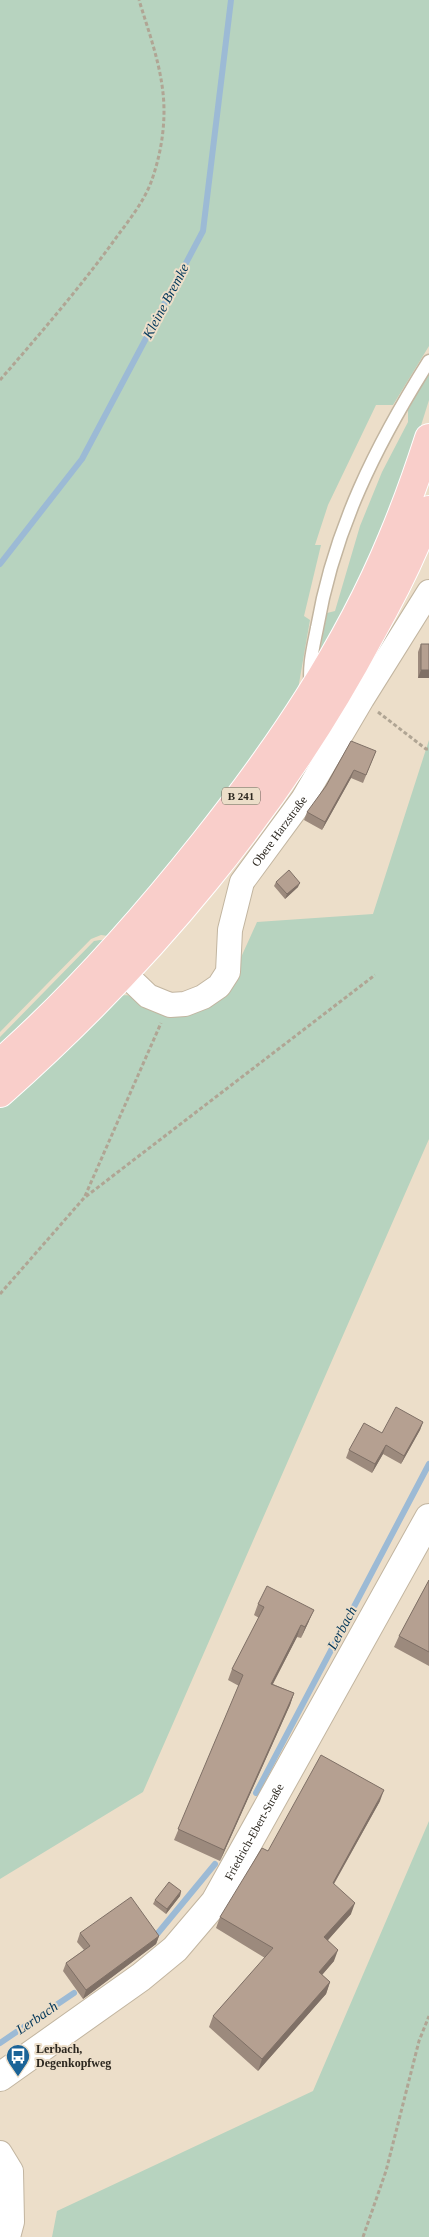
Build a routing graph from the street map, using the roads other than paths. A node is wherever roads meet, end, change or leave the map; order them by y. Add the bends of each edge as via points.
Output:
1 (429, 360) edge
2 (429, 438) edge
3 (429, 510) edge
4 (429, 592) edge
5 (312, 692) junction
6 (124, 973) junction
7 (0, 1063) edge
8 (0, 1093) edge
9 (429, 1518) edge
10 (0, 2077) edge
11 (0, 2153) edge
12 (8, 2237) edge

1 - 5 lane via 369,466 345,520 319,615 309,673
2 - 5 main road, B 241 via 392,540
3 - 6 main road, B 241 via 386,607 331,705 254,817
4 - 6 street, Obere Harzstraße via 303,799 242,882 230,930 228,972 219,986 203,998 170,1005 148,996
5 - 7 main road, B 241 via 235,804 151,908 60,1006
6 - 8 main road, B 241
9 - 10 street, Friedrich-Ebert-Straße via 215,1902 175,1949 142,1977
11 - 12 street via 10,2171 12,2222

